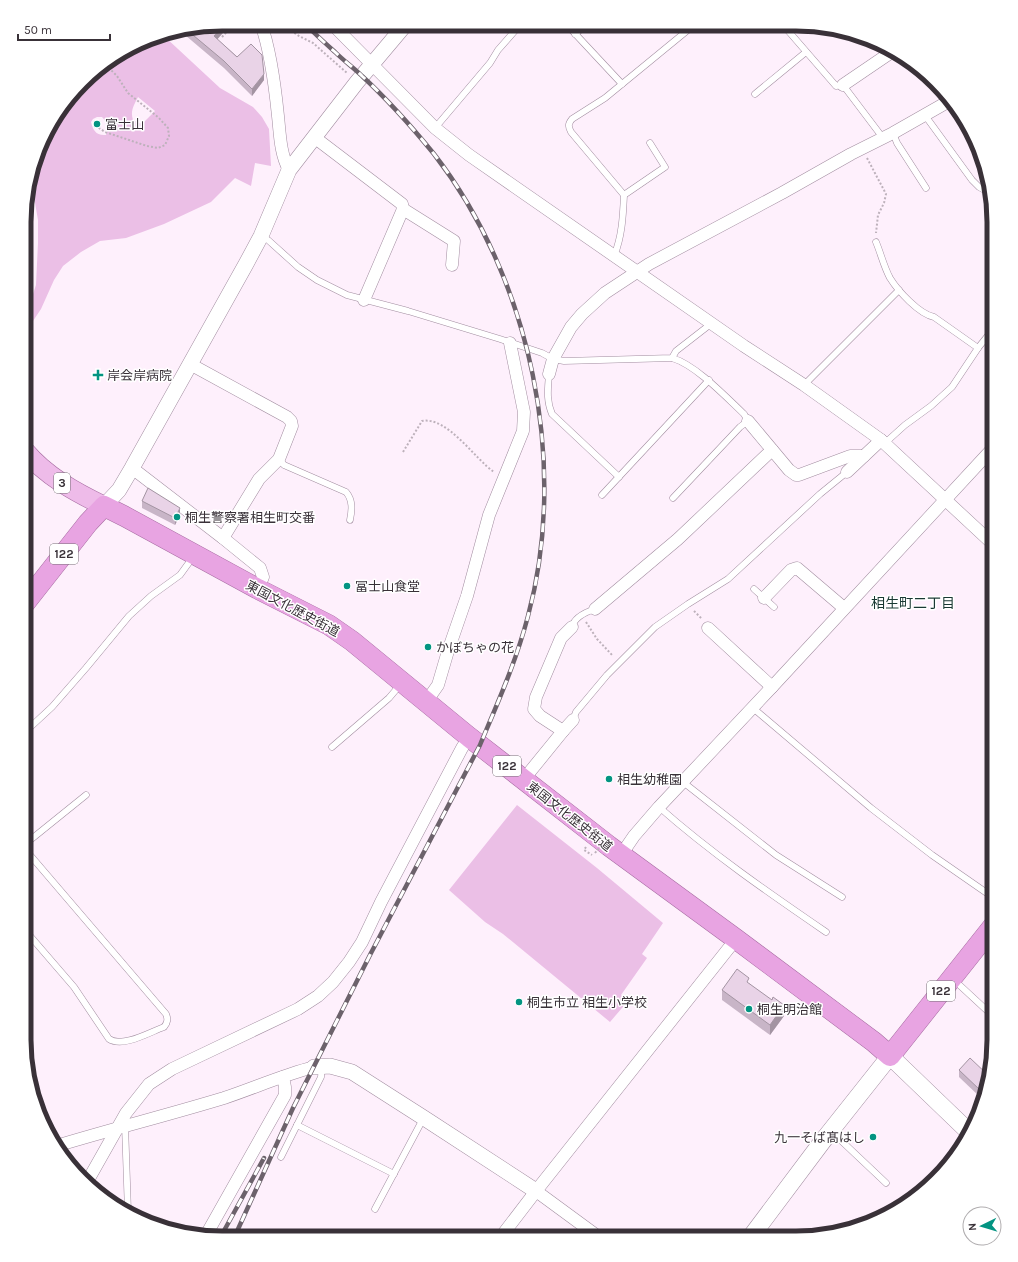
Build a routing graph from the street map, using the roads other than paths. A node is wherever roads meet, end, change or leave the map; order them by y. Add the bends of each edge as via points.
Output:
1 (263, 31) edge
2 (340, 31) edge
3 (399, 31) edge
4 (515, 31) edge
5 (573, 31) edge
6 (579, 31) edge
7 (687, 31) edge
8 (788, 31) edge
9 (576, 34) junction
10 (806, 52) junction
11 (887, 55) edge
12 (372, 65) junction
13 (622, 84) junction
14 (842, 85) junction
15 (755, 94) dead end
16 (945, 103) edge
17 (924, 114) junction
18 (435, 128) junction
19 (888, 135) junction
20 (314, 137) junction
21 (650, 143) dead end
22 (289, 170) junction
23 (926, 188) dead end
24 (984, 190) edge
25 (624, 195) junction
26 (403, 209) junction
27 (261, 236) junction
28 (876, 242) road end
29 (614, 256) junction
30 (452, 265) dead end
31 (636, 272) junction
32 (899, 290) junction
33 (364, 300) junction
34 (712, 324) junction
35 (987, 337) edge
36 (510, 343) junction
37 (978, 348) junction
38 (553, 358) junction
39 (672, 358) junction
40 (190, 364) junction
41 (548, 374) joint
42 (709, 380) junction
43 (804, 385) junction
44 (748, 421) junction
45 (883, 442) junction
46 (772, 450) junction
47 (987, 454) edge
48 (864, 456) junction
49 (31, 458) edge
50 (279, 459) junction
51 (132, 468) junction
52 (846, 472) joint
53 (619, 477) junction
54 (602, 495) dead end
55 (673, 498) dead end
56 (945, 500) junction
57 (104, 506) junction
58 (350, 520) dead end
59 (223, 538) junction
60 (987, 539) edge
61 (195, 555) junction
62 (258, 589) junction
63 (754, 589) dead end
64 (31, 595) edge
65 (764, 598) junction
66 (774, 607) dead end
67 (844, 608) junction
68 (594, 609) joint
69 (572, 627) joint
70 (708, 628) dead end
71 (403, 682) junction
72 (772, 687) junction
73 (426, 702) junction
74 (753, 708) junction
75 (573, 720) joint
76 (31, 726) edge
77 (563, 731) junction
78 (469, 737) junction
79 (332, 746) dead end
80 (524, 779) junction
81 (683, 782) junction
82 (86, 795) dead end
83 (659, 807) junction
84 (31, 840) edge
85 (31, 854) edge
86 (621, 855) junction
87 (987, 893) edge
88 (842, 897) dead end
89 (826, 932) dead end
90 (987, 934) edge
91 (31, 937) edge
92 (736, 939) junction
93 (952, 978) junction
94 (987, 1010) edge
95 (890, 1056) junction
96 (318, 1066) junction
97 (283, 1077) junction
98 (424, 1118) junction
99 (297, 1125) junction
100 (122, 1126) junction
101 (965, 1128) edge
102 (831, 1130) junction
103 (62, 1144) edge
104 (281, 1157) dead end
105 (394, 1174) junction
106 (90, 1178) edge
107 (886, 1183) dead end
108 (536, 1191) junction
109 (128, 1205) edge
110 (375, 1209) dead end
111 (209, 1231) edge
112 (505, 1231) edge
113 (590, 1231) edge
114 (755, 1231) edge

1 - 22 street via 275,93 282,155
2 - 12 street
3 - 12 street
4 - 18 lane
5 - 9 lane
6 - 9 lane
7 - 13 lane
8 - 10 lane
9 - 13 lane
10 - 14 lane via 836,86
10 - 15 lane
11 - 14 street
12 - 18 street
12 - 20 street
13 - 25 lane via 572,119 568,126
14 - 19 lane
16 - 17 street
17 - 19 street
17 - 24 lane via 972,180
18 - 29 street via 469,155
19 - 23 lane via 897,143
19 - 31 street
20 - 22 street
20 - 26 street via 402,204
21 - 25 lane via 665,167
22 - 27 street
25 - 29 lane via 622,224
26 - 30 street via 454,241
26 - 33 street
27 - 33 lane via 317,280 347,295
27 - 40 street
28 - 32 lane via 890,277
29 - 31 street
31 - 34 street
31 - 38 street via 605,293 582,314 571,327
32 - 37 lane via 928,316 934,317
32 - 43 lane
33 - 36 lane
34 - 39 lane via 676,351
34 - 43 street
35 - 37 lane
36 - 38 lane via 542,352
36 - 73 street via 522,399 523,431 489,515 468,596 438,685
37 - 45 lane via 952,387
38 - 39 lane via 564,361
38 - 41 street
39 - 42 lane
40 - 50 street via 291,421 292,426
40 - 51 street
41 - 53 lane via 547,395 552,414
42 - 44 lane
42 - 53 lane
43 - 45 street
44 - 46 street
44 - 55 lane
45 - 48 street
45 - 56 street
46 - 48 street via 796,475 850,456
46 - 68 street via 678,539
47 - 56 street
48 - 52 street
49 - 57 main road, 3 via 48,474
50 - 58 lane via 284,465 346,492 350,496
50 - 59 street via 259,479
51 - 57 street via 119,490
51 - 59 street
52 - 75 lane via 728,579 655,627 607,674 576,712
53 - 54 lane
56 - 60 street
56 - 67 street
57 - 61 highway, 東国文化歴史街道 / 122
57 - 64 highway, 122
59 - 62 street via 260,568 263,577
61 - 62 highway, 東国文化歴史街道 / 122
61 - 76 lane via 180,574 129,616 52,707
62 - 71 highway, 東国文化歴史街道 / 122 via 330,625
63 - 65 lane
65 - 66 lane
65 - 67 street via 791,570 797,568
67 - 72 street
68 - 69 lane via 573,623
69 - 77 street via 561,638 536,697 534,709
70 - 72 street
71 - 73 highway, 東国文化歴史街道 / 122
71 - 79 lane via 389,698
72 - 74 street
73 - 78 highway, 東国文化歴史街道 / 122
74 - 81 street
74 - 87 lane via 870,808 932,856
75 - 77 street
77 - 80 street
78 - 80 highway, 東国文化歴史街道 / 122
78 - 100 street via 404,857 362,942 327,989 298,1009 160,1076 126,1113
80 - 86 highway, 東国文化歴史街道 / 122
81 - 83 street
81 - 88 lane via 776,855
82 - 84 lane
83 - 86 street
83 - 89 lane via 769,893
85 - 91 lane via 166,1014 167,1024 125,1042 109,1039 74,987
86 - 92 highway, 東国文化歴史街道 / 122
90 - 93 highway, 122
92 - 95 highway, 東国文化歴史街道 / 122
92 - 108 street
93 - 94 lane
93 - 95 highway, 122
95 - 101 main road
95 - 102 main road
96 - 97 street
96 - 98 street via 337,1067 352,1072
96 - 99 lane via 321,1078
97 - 100 street via 148,1121
97 - 111 street via 285,1095
98 - 105 lane
98 - 108 street
99 - 104 lane
99 - 105 lane
100 - 103 street
100 - 106 street
100 - 109 lane
102 - 107 lane
102 - 114 main road
105 - 110 lane
108 - 112 street
108 - 113 street

